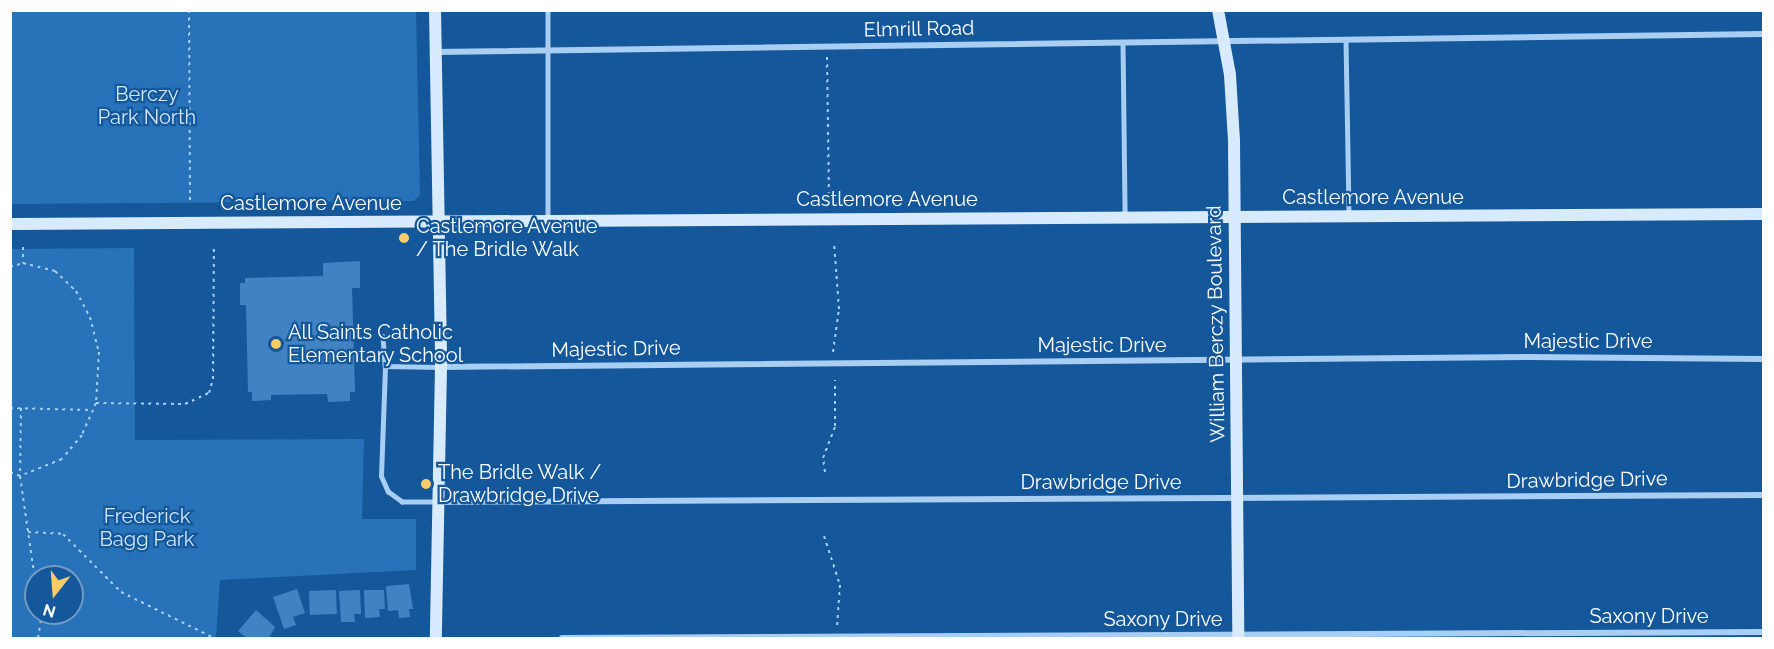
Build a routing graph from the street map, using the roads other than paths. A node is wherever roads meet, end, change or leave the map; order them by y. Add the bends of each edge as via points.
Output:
1 (435, 10) edge
2 (548, 10) edge
3 (1218, 10) edge
4 (1764, 34) edge
5 (1346, 40) junction
6 (1123, 42) junction
7 (1225, 42) junction
8 (548, 50) junction
9 (435, 52) junction
10 (1764, 214) edge
11 (1349, 216) junction
12 (1125, 217) junction
13 (1234, 217) junction
14 (548, 221) junction
15 (439, 222) junction
16 (10, 224) edge
17 (383, 336) dead end
18 (1764, 359) edge
19 (1234, 360) junction
20 (385, 366) junction
21 (441, 368) junction
22 (1764, 495) edge
23 (1238, 497) junction
24 (438, 502) junction
25 (1764, 632) edge
26 (1238, 637) edge
27 (436, 639) edge
28 (562, 639) edge

1 - 9 street
2 - 8 lane
3 - 7 street, William Berczy Boulevard
4 - 5 street, Elmrill Road
5 - 7 street, Elmrill Road
5 - 11 lane
6 - 7 street, Elmrill Road
6 - 8 street, Elmrill Road
6 - 12 lane
7 - 13 street, William Berczy Boulevard via 1233,117
8 - 9 street, Elmrill Road
8 - 14 lane
9 - 15 street
10 - 11 street, Castlemore Avenue
11 - 13 street, Castlemore Avenue
12 - 13 street, Castlemore Avenue
12 - 14 street, Castlemore Avenue
13 - 19 street, William Berczy Boulevard
14 - 15 street, Castlemore Avenue
15 - 16 street, Castlemore Avenue
15 - 21 street
17 - 20 lane
18 - 19 street, Majestic Drive
19 - 21 street, Majestic Drive
19 - 23 street, William Berczy Boulevard
20 - 21 lane
20 - 24 lane via 383,485 402,502
21 - 24 street
22 - 23 street, Drawbridge Drive
23 - 24 street, Drawbridge Drive
23 - 26 street, William Berczy Boulevard
24 - 27 street
25 - 26 street, Saxony Drive
26 - 28 street, Saxony Drive

